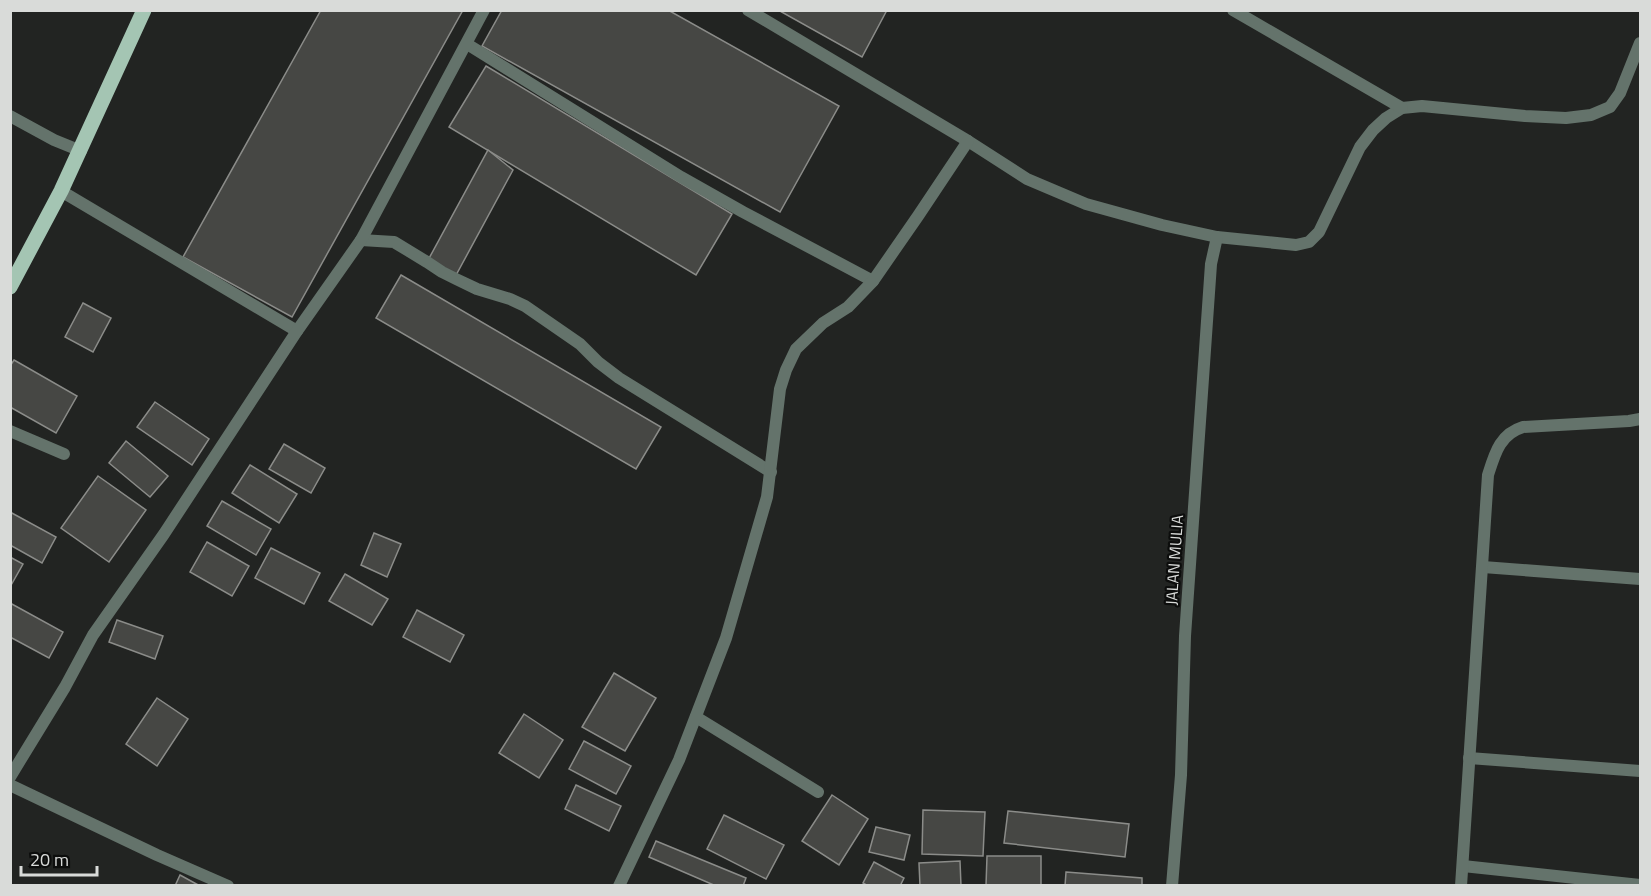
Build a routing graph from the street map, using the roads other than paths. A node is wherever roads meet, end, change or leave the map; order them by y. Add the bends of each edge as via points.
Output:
1 (144, 10) edge
2 (484, 10) edge
3 (748, 10) edge
4 (1233, 10) edge
5 (1641, 43) edge
6 (466, 44) junction
7 (1402, 108) junction
8 (10, 116) edge
9 (968, 141) junction
10 (81, 151) junction
11 (61, 192) junction
12 (1217, 237) junction
13 (361, 240) junction
14 (873, 281) junction
15 (10, 287) edge
16 (297, 331) junction
17 (1641, 419) edge
18 (10, 431) edge
19 (64, 453) dead end
20 (771, 472) junction
21 (1483, 567) junction
22 (1641, 579) edge
23 (696, 717) junction
24 (1469, 758) junction
25 (1641, 771) edge
26 (10, 777) edge
27 (10, 785) edge
28 (818, 792) dead end
29 (1463, 866) junction
30 (228, 885) edge
31 (619, 885) edge
32 (1172, 885) edge
33 (1461, 885) edge
34 (1641, 885) edge

1 - 10 main road
2 - 6 street
3 - 9 street
4 - 7 street
5 - 7 street via 1620,93 1610,107 1591,115 1566,118 1422,106
6 - 13 street
6 - 14 street via 681,177
7 - 12 street via 1373,130 1360,147 1319,232 1309,242 1296,245
8 - 10 street
9 - 12 street via 1027,179 1086,204
9 - 14 street
10 - 11 main road
11 - 15 main road
11 - 16 street
12 - 32 street, JALAN MULIA via 1211,264 1185,636 1181,775
13 - 16 street
13 - 20 street via 394,242 449,276 525,306 580,344 619,378
14 - 20 street via 796,349 780,389
16 - 26 street via 93,635
17 - 21 street via 1512,430 1495,453 1488,475
18 - 19 street
20 - 23 street via 726,638
21 - 22 street
21 - 24 street
23 - 28 street
23 - 31 street
24 - 25 street
24 - 29 street
27 - 30 street
29 - 33 street
29 - 34 street

